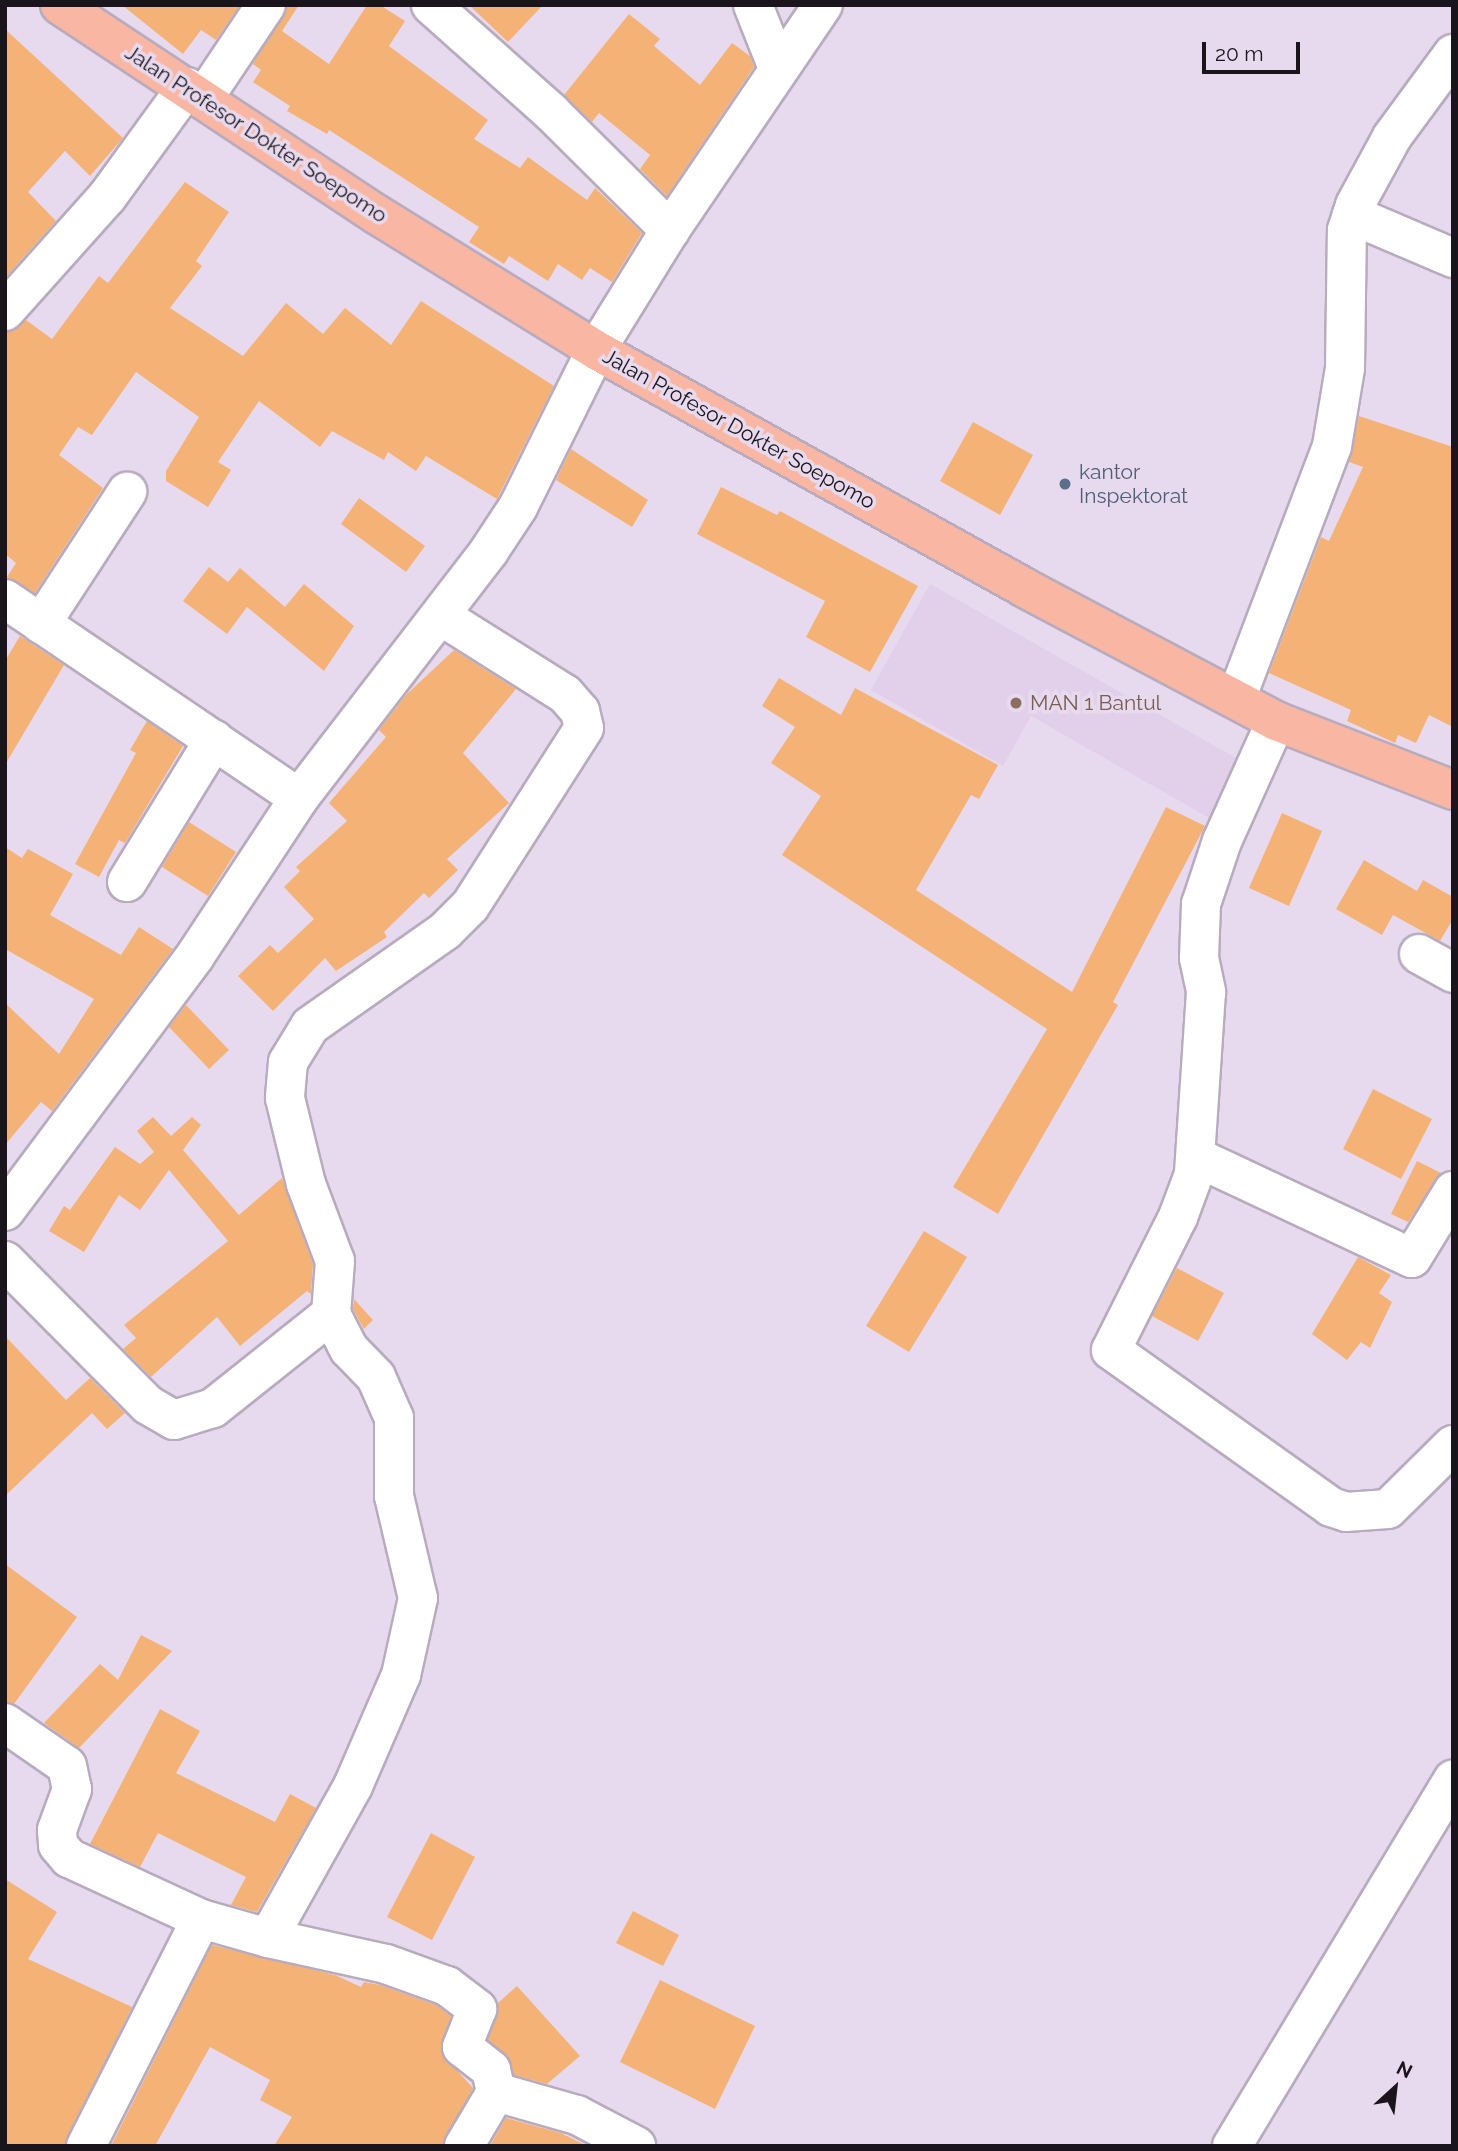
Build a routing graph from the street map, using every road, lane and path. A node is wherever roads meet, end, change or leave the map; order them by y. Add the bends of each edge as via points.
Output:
1 (60, 5) edge
2 (266, 5) edge
3 (431, 5) edge
4 (753, 5) edge
5 (823, 5) edge
6 (1453, 54) edge
7 (778, 68) junction
8 (195, 93) junction
9 (1352, 215) junction
10 (670, 230) junction
11 (1453, 258) edge
12 (5, 311) edge
13 (596, 350) junction
14 (127, 492) dead end
15 (441, 616) junction
16 (18, 617) edge
17 (1236, 699) junction
18 (1276, 721) junction
19 (214, 740) junction
20 (1453, 790) edge
21 (299, 798) junction
22 (127, 882) dead end
23 (1419, 954) dead end
24 (1453, 973) edge
25 (1196, 1157) junction
26 (1453, 1191) edge
27 (5, 1211) edge
28 (5, 1261) edge
29 (331, 1314) junction
30 (1453, 1445) edge
31 (5, 1723) edge
32 (1453, 1779) edge
33 (201, 1919) junction
34 (268, 1938) junction
35 (496, 2092) junction
36 (86, 2146) edge
37 (464, 2146) edge
38 (636, 2146) edge
39 (1232, 2146) edge

1 - 8 main road, Jalan Profesor Dokter Soepomo
2 - 8 street
3 - 10 street via 551,112
4 - 7 street
5 - 7 street
6 - 9 street via 1392,137 1366,179
7 - 10 street
8 - 12 street
8 - 13 main road, Jalan Profesor Dokter Soepomo
9 - 11 street
9 - 17 street via 1347,230 1345,368 1332,446
10 - 13 street
13 - 15 street via 518,507
13 - 17 main road, Jalan Profesor Dokter Soepomo via 1023,587
14 - 16 street
15 - 21 street
15 - 29 street via 565,694 580,711 584,728 559,774 470,905 445,931 322,1016 293,1050 284,1080 285,1098 306,1184 335,1261
16 - 19 street
17 - 18 main road, Jalan Profesor Dokter Soepomo
18 - 20 main road, Jalan Profesor Dokter Soepomo
18 - 25 street via 1222,841 1201,904 1199,958 1206,992
19 - 21 street
19 - 22 street
21 - 27 street via 195,956
23 - 24 street
25 - 26 street via 1412,1258
25 - 30 street via 1178,1217 1111,1350 1331,1507 1346,1512 1388,1510
28 - 29 street via 148,1405 174,1420 213,1408
29 - 34 street via 349,1349 376,1377 394,1418 394,1496 418,1598 401,1675 354,1786
31 - 33 street via 67,1766 72,1788 57,1830 58,1845 69,1858
32 - 39 street
33 - 34 street
33 - 36 street
34 - 35 street via 386,1964 463,1996 477,2009 462,2047 491,2070
35 - 37 street
35 - 38 street via 577,2116

